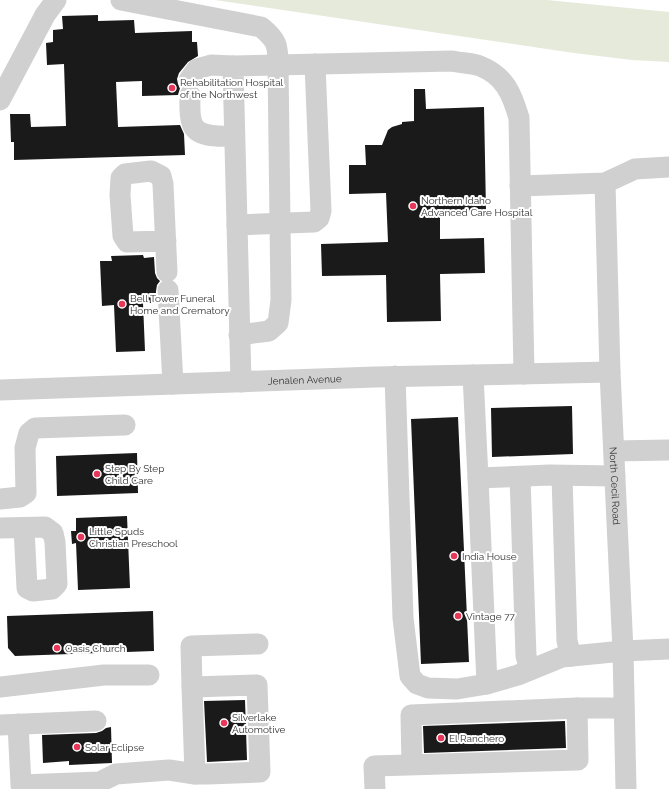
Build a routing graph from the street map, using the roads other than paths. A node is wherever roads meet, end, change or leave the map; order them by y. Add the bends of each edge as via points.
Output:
1 (56, 0) edge
2 (121, 0) edge
3 (315, 64) junction
4 (278, 65) junction
5 (233, 66) junction
6 (0, 100) edge
7 (234, 136) junction
8 (669, 167) edge
9 (605, 183) junction
10 (520, 186) junction
11 (280, 223) junction
12 (237, 225) junction
13 (166, 241) dead end
14 (239, 335) junction
15 (610, 372) junction
16 (524, 374) junction
17 (474, 375) junction
18 (395, 376) junction
19 (241, 382) junction
20 (172, 384) junction
21 (0, 390) edge
22 (125, 425) dead end
23 (669, 450) edge
24 (614, 451) junction
25 (520, 476) junction
26 (562, 476) junction
27 (615, 476) junction
28 (478, 478) junction
29 (0, 499) edge
30 (0, 528) edge
31 (24, 528) dead end
32 (258, 644) dead end
33 (669, 649) edge
34 (623, 651) junction
35 (571, 656) junction
36 (530, 669) junction
37 (149, 675) dead end
38 (487, 684) junction
39 (0, 687) edge
40 (192, 687) junction
41 (577, 708) junction
42 (624, 708) junction
43 (96, 721) dead end
44 (9, 724) edge
45 (412, 765) junction
46 (204, 779) edge
47 (375, 789) edge
48 (626, 789) edge

1 - 6 street
2 - 4 street via 261,27 273,37 278,53
3 - 4 street
3 - 10 street via 452,61 479,66 497,76 512,95 519,118
3 - 11 street via 321,211 319,218 314,222
4 - 5 street
4 - 11 street
5 - 7 street
5 - 7 street via 211,65 197,69 189,87 192,125 199,132 213,136
7 - 12 street
8 - 9 street via 635,169
9 - 10 street
9 - 15 street, North Cecil Road
10 - 16 street
11 - 12 street
11 - 14 street via 281,300 278,323 269,331
12 - 14 street
13 - 20 street
14 - 19 street
15 - 16 street, Jenalen Avenue
15 - 24 street, North Cecil Road
16 - 17 street, Jenalen Avenue
17 - 18 street, Jenalen Avenue
17 - 28 street
18 - 19 street, Jenalen Avenue
18 - 38 street via 402,618 410,676 418,684 428,688 457,689
19 - 20 street, Jenalen Avenue
20 - 21 street, Jenalen Avenue
22 - 29 street via 35,428 29,433 25,448 26,493 20,497
23 - 24 street
24 - 27 street, North Cecil Road
25 - 26 street
25 - 28 street
25 - 36 street via 526,656
26 - 27 street
26 - 35 street via 567,641
27 - 34 street, North Cecil Road
28 - 38 street
30 - 31 street
32 - 40 street via 192,646
33 - 34 street
34 - 35 street
34 - 42 street, North Cecil Road
35 - 36 street via 562,656
36 - 38 street
37 - 39 street via 104,675
40 - 46 street
40 - 46 street via 257,685 260,772
41 - 42 street
41 - 45 street via 411,715
41 - 45 street via 578,760
42 - 48 street, North Cecil Road
43 - 44 street
44 - 46 street via 21,785 100,782 116,774 169,770
45 - 47 street via 374,766

